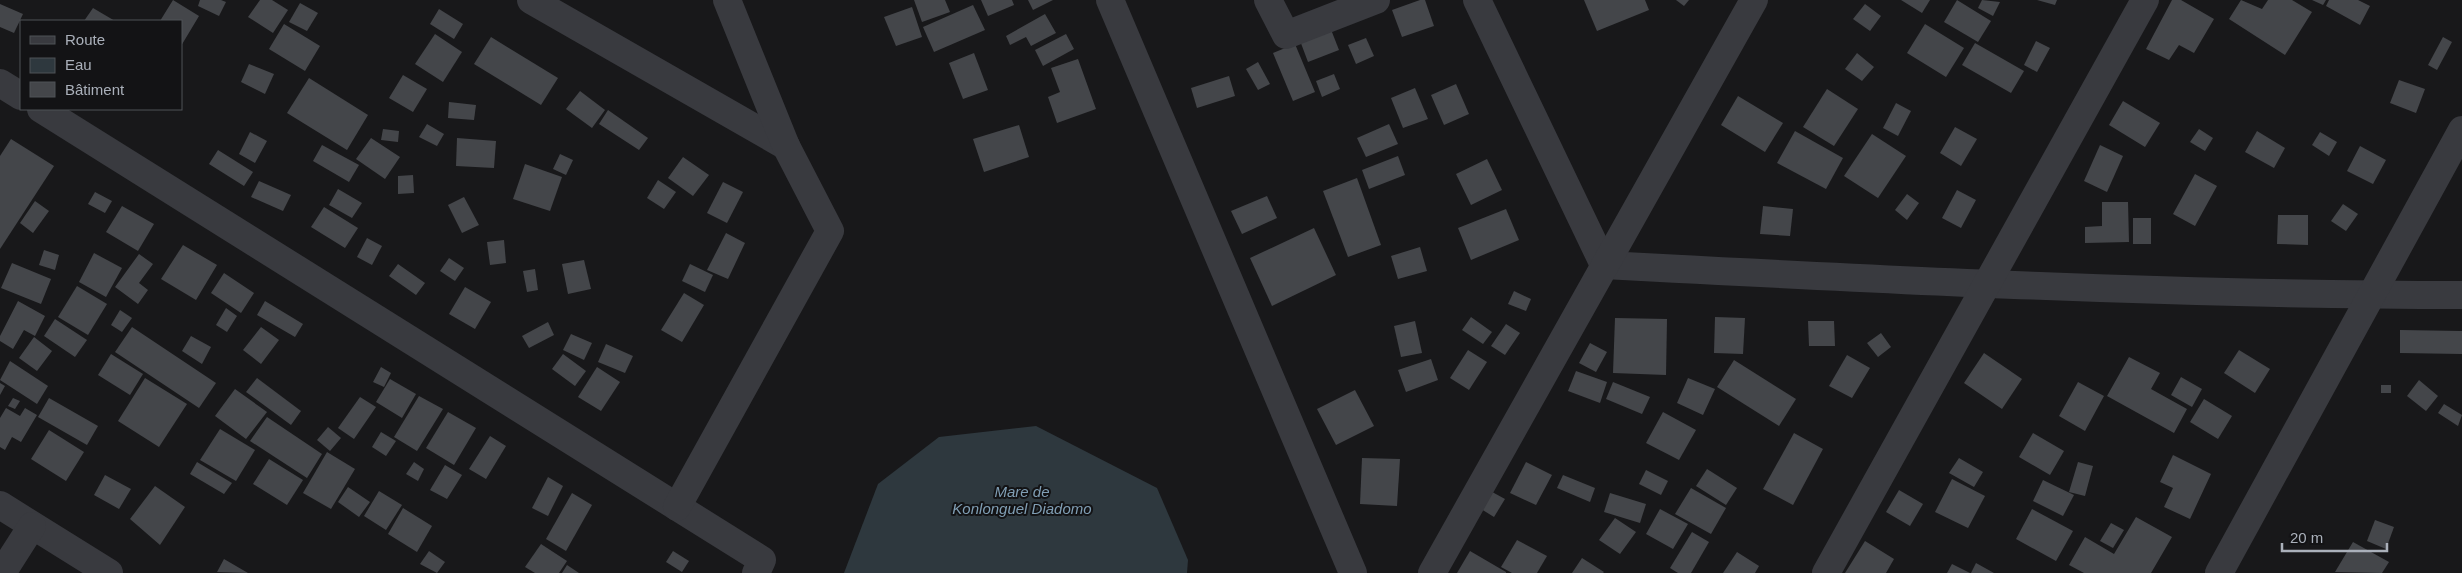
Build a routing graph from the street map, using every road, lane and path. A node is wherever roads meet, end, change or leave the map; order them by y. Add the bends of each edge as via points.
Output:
1 (531, 0) edge
2 (727, 0) edge
3 (1110, 0) edge
4 (1268, 0) edge
5 (1376, 0) edge
6 (1477, 0) edge
7 (1754, 0) edge
8 (2145, 0) edge
9 (0, 83) edge
10 (20, 95) edge
11 (43, 110) edge
12 (2462, 130) edge
13 (786, 146) junction
14 (1604, 265) junction
15 (1986, 285) junction
16 (2370, 295) junction
17 (2462, 295) edge
18 (0, 505) edge
19 (677, 507) junction
20 (32, 526) junction
21 (2, 573) edge
22 (109, 573) edge
23 (756, 573) edge
24 (1352, 573) edge
25 (1432, 573) edge
26 (1826, 573) edge
27 (2220, 573) edge

1 - 13 street
2 - 13 street
3 - 24 street
4 - 5 street via 1286,36
6 - 14 street
7 - 14 street
8 - 15 street
9 - 10 street
11 - 19 street
12 - 16 street
13 - 19 street via 830,231
14 - 15 street
14 - 25 street
15 - 16 street
15 - 26 street
16 - 17 street
16 - 27 street
18 - 20 street
19 - 23 street via 762,560
20 - 21 street
20 - 22 street

